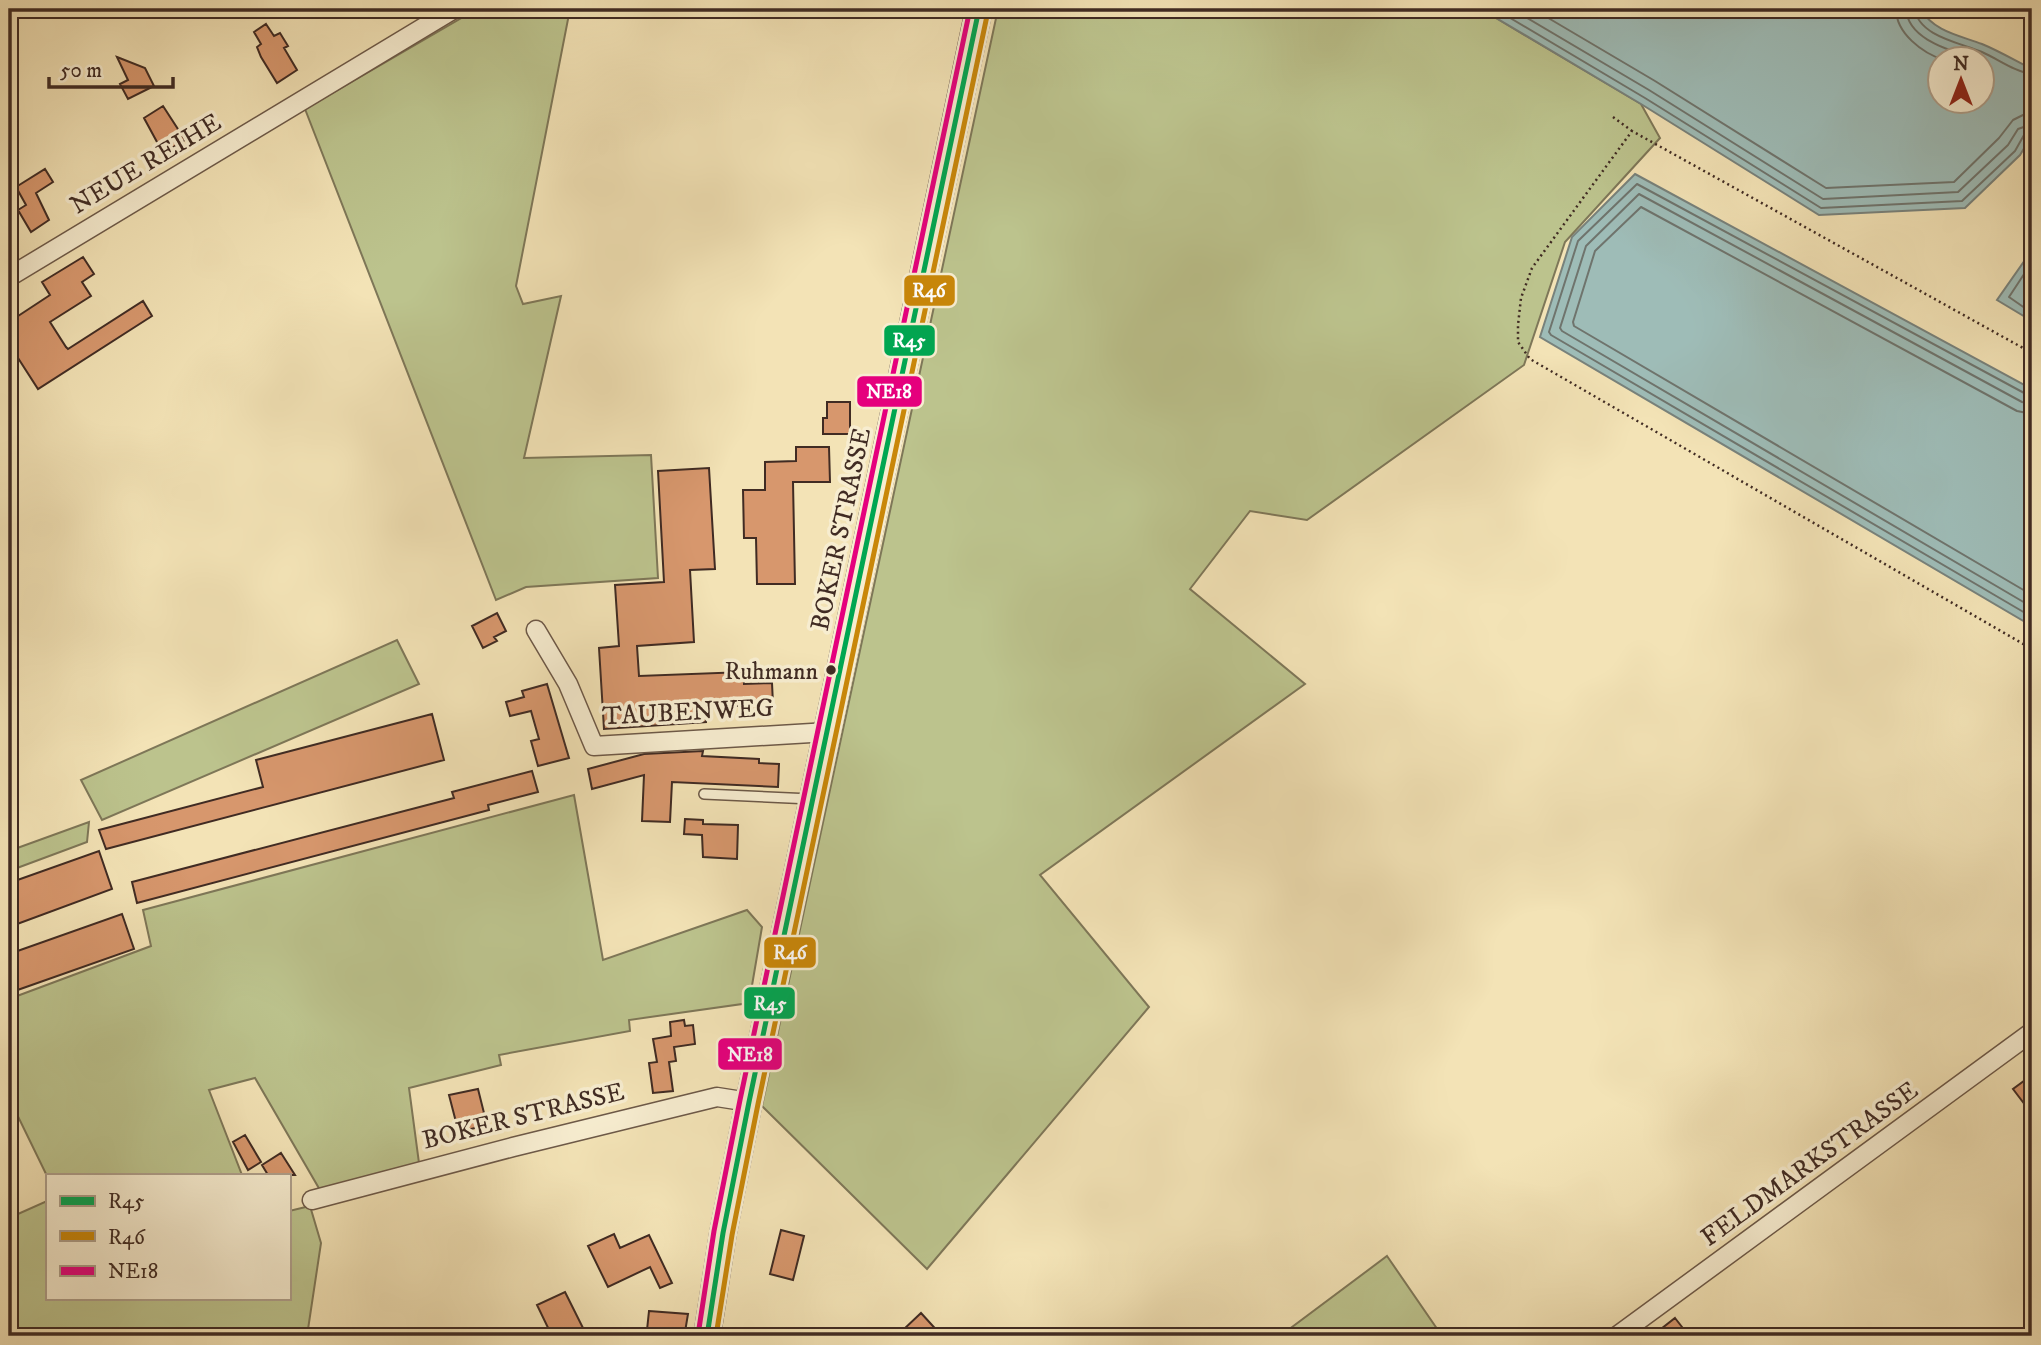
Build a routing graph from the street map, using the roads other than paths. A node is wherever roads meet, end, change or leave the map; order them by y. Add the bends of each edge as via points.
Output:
1 (454, 9) edge
2 (979, 9) edge
3 (9, 277) edge
4 (536, 630) dead end
5 (828, 732) junction
6 (704, 794) dead end
7 (813, 799) junction
8 (2032, 1032) edge
9 (749, 1102) junction
10 (312, 1200) dead end
11 (706, 1336) edge
12 (1617, 1336) edge

1 - 3 street, NEUE REIHE
2 - 5 main road, BOKER STRASSE
4 - 5 street, TAUBENWEG via 568,684 594,746
5 - 7 main road, BOKER STRASSE
6 - 7 lane
7 - 9 main road, BOKER STRASSE
8 - 12 street, FELDMARKSTRASSE
9 - 10 street, BOKER STRASSE via 717,1097
9 - 11 main road, BOKER STRASSE

